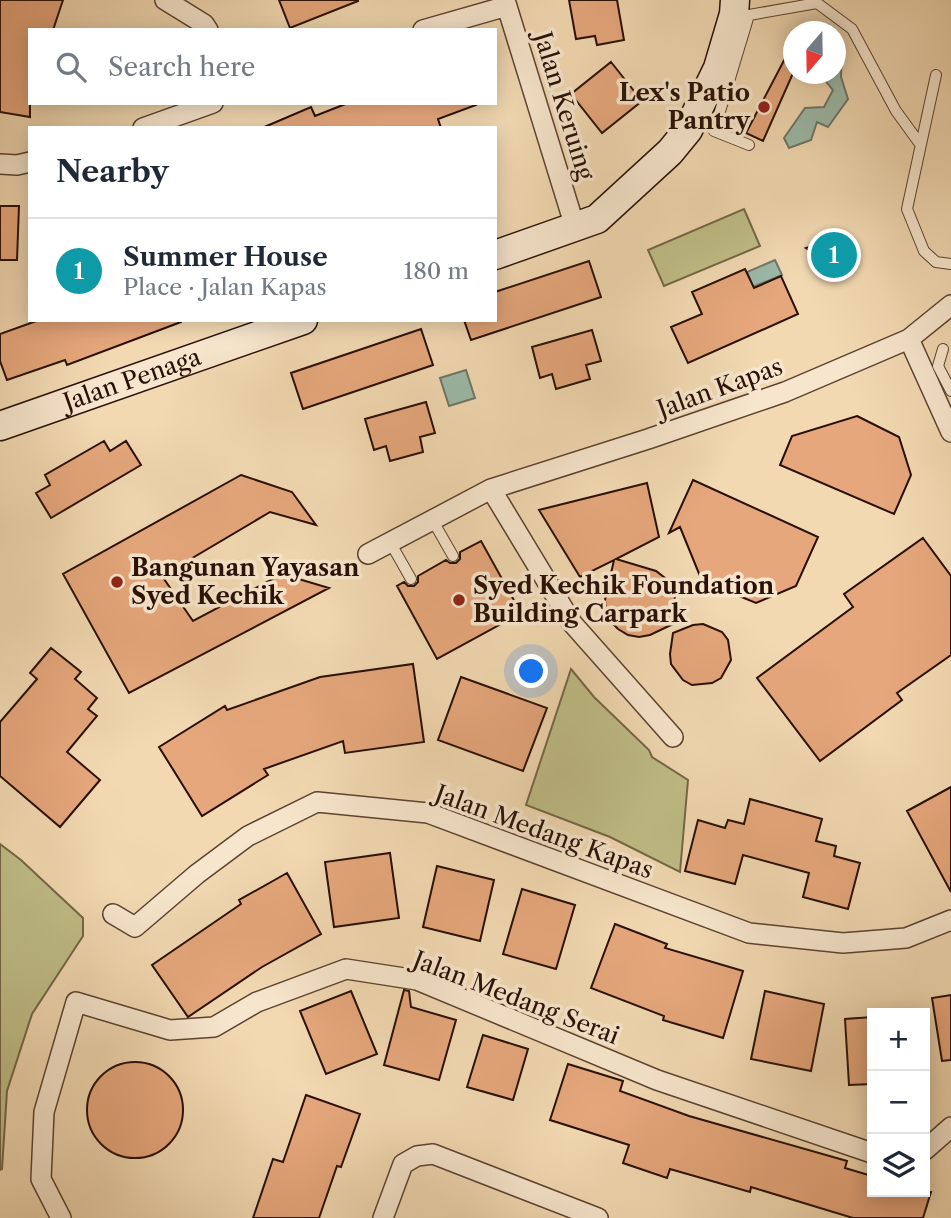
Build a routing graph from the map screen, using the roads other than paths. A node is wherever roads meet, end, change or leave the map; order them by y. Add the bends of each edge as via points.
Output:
1 (165, 0) edge
2 (735, 0) edge
3 (506, 3) edge
4 (207, 28) edge
5 (429, 28) edge
6 (936, 75) dead end
7 (719, 85) junction
8 (207, 105) edge
9 (149, 126) edge
10 (920, 144) junction
11 (749, 145) dead end
12 (28, 162) edge
13 (0, 164) edge
14 (575, 227) junction
15 (497, 254) edge
16 (951, 264) edge
17 (951, 305) edge
18 (297, 322) edge
19 (909, 339) junction
20 (943, 349) dead end
21 (951, 391) edge
22 (0, 426) edge
23 (951, 432) edge
24 (491, 489) junction
25 (433, 521) junction
26 (390, 542) junction
27 (368, 554) dead end
28 (453, 556) dead end
29 (411, 579) dead end
30 (673, 737) dead end
31 (113, 914) dead end
32 (951, 920) edge
33 (951, 1127) edge
34 (930, 1146) edge
35 (867, 1151) edge
36 (61, 1218) edge
37 (383, 1218) edge
38 (598, 1218) edge

1 - 4 street
2 - 7 street
3 - 5 street
3 - 14 street, Jalan Keruing
6 - 10 lane
7 - 10 lane via 749,15 817,3 852,29 896,111
7 - 11 lane via 714,131
7 - 14 street via 670,152 597,219
8 - 9 street
10 - 16 lane via 906,209 924,251 936,262
12 - 13 street
14 - 15 street
17 - 19 street, Jalan Kapas
18 - 22 street, Jalan Penaga
19 - 23 street
19 - 24 street, Jalan Kapas via 785,392
20 - 21 lane via 938,366
24 - 25 street, Jalan Kapas
24 - 30 street via 572,624
25 - 26 street, Jalan Kapas
25 - 28 lane
26 - 27 street, Jalan Kapas
26 - 29 lane
31 - 32 street, Jalan Medang Kapas via 135,927 248,835 317,802 428,813 749,933 843,943 906,938
33 - 34 street
35 - 36 street, Jalan Medang Serai via 657,1080 417,980 346,969 257,1002 214,1027 170,1030 76,1002 44,1112 41,1178
37 - 38 street via 403,1164 433,1154

